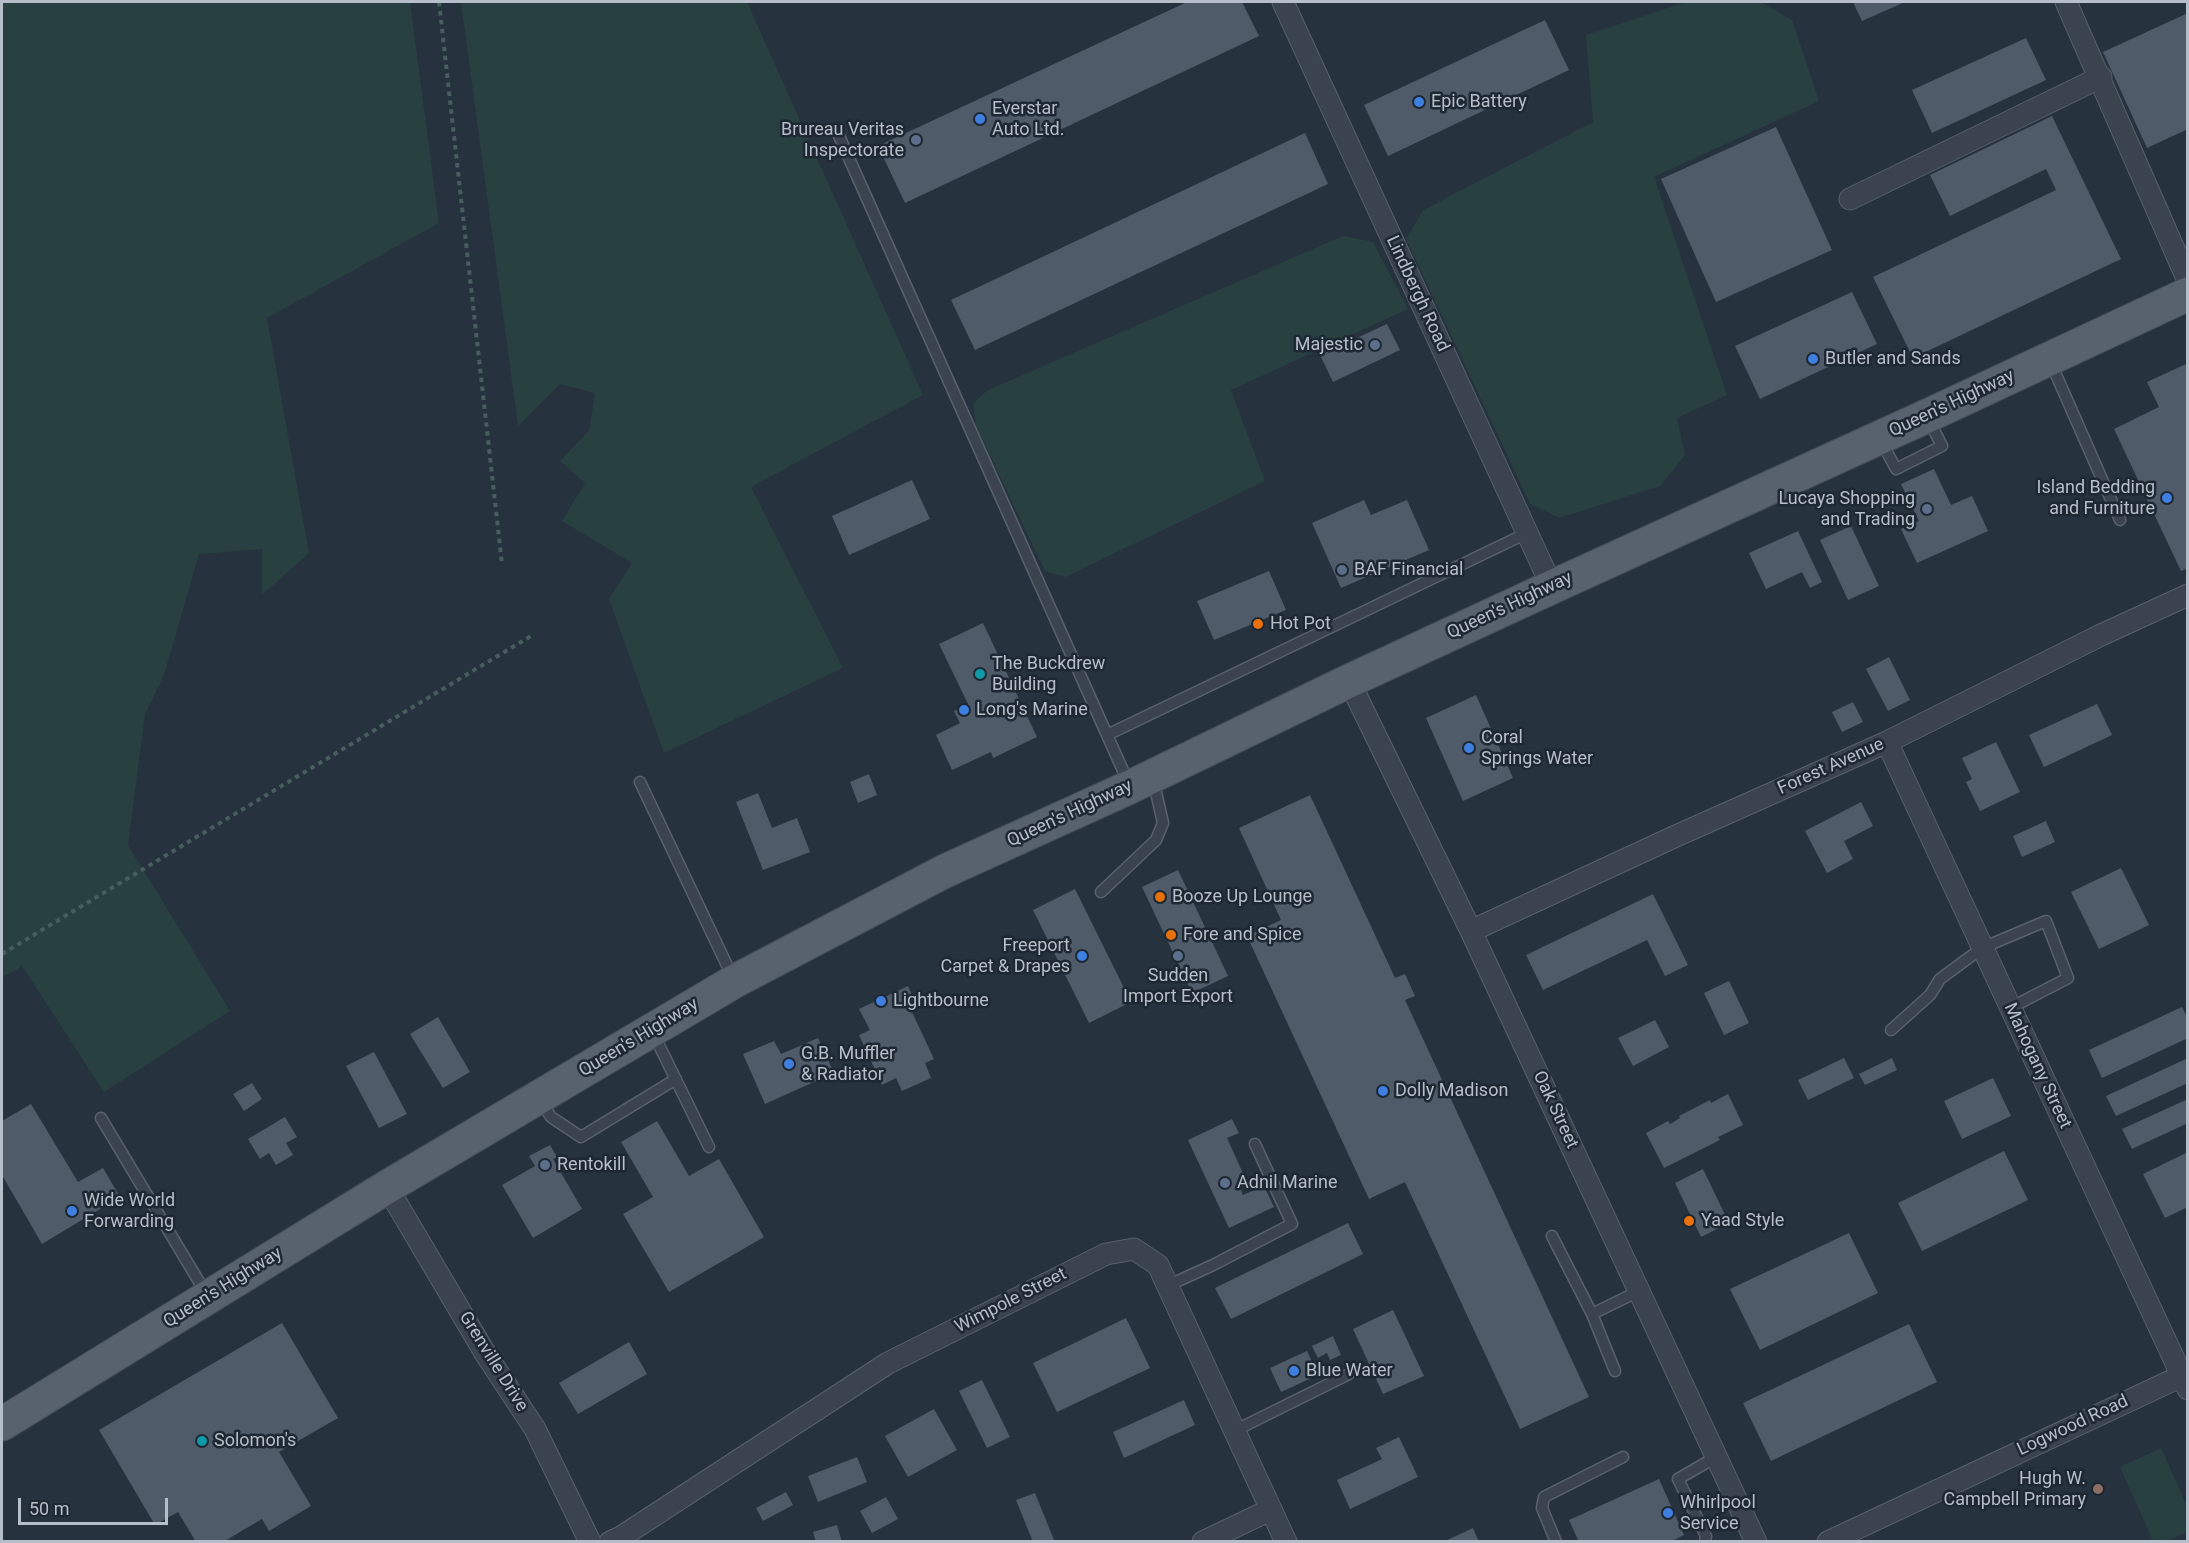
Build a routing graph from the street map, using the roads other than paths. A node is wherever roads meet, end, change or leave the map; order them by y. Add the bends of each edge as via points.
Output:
1 (1283, 2) edge
2 (2066, 2) edge
3 (2101, 77) junction
4 (839, 136) dead end
5 (1850, 199) dead end
6 (2187, 281) edge
7 (2187, 294) edge
8 (2049, 360) junction
9 (2120, 520) dead end
10 (1527, 533) junction
11 (1552, 587) junction
12 (2187, 596) edge
13 (1349, 681) junction
14 (1107, 735) junction
15 (1887, 742) junction
16 (1141, 781) junction
17 (640, 782) dead end
18 (1101, 892) dead end
19 (1471, 931) junction
20 (1982, 948) junction
21 (735, 981) junction
22 (2010, 1008) junction
23 (652, 1030) junction
24 (1891, 1030) dead end
25 (675, 1079) junction
26 (538, 1098) junction
27 (101, 1118) dead end
28 (1255, 1144) dead end
29 (709, 1147) dead end
30 (387, 1187) junction
31 (1552, 1236) dead end
32 (1167, 1286) junction
33 (1639, 1291) junction
34 (208, 1297) junction
35 (1592, 1314) junction
36 (1615, 1371) dead end
37 (1349, 1374) dead end
38 (2185, 1379) edge
39 (2, 1424) edge
40 (1234, 1431) junction
41 (1623, 1457) dead end
42 (1716, 1457) junction
43 (1270, 1510) junction
44 (590, 1542) edge
45 (610, 1542) edge
46 (1203, 1542) edge
47 (1286, 1542) edge
48 (1556, 1542) edge
49 (1705, 1542) edge
50 (1756, 1542) edge
51 (1828, 1542) edge

1 - 10 street, Lindbergh Road
2 - 3 street
3 - 5 street
3 - 6 street
4 - 14 lane
7 - 8 main road, Queen's Highway
8 - 9 lane
8 - 11 main road, Queen's Highway
10 - 11 street, Lindbergh Road
10 - 14 lane
11 - 13 main road, Queen's Highway
12 - 15 street, Forest Avenue
13 - 16 main road, Queen's Highway
13 - 19 street, Oak Street
14 - 16 lane
15 - 19 street, Forest Avenue
15 - 20 street, Mahogany Street
16 - 18 lane via 1162,823 1156,840
16 - 21 main road, Queen's Highway via 945,871
17 - 21 lane
19 - 33 street, Oak Street
20 - 22 street, Mahogany Street
20 - 22 lane via 2046,921 2068,978
20 - 24 lane via 1940,979 1930,994
21 - 23 main road, Queen's Highway
22 - 38 street, Mahogany Street
23 - 25 lane
23 - 26 main road, Queen's Highway
25 - 26 lane via 580,1137 551,1117
25 - 29 lane
26 - 30 main road, Queen's Highway
27 - 34 lane
28 - 32 lane via 1292,1224
30 - 34 main road, Queen's Highway
30 - 44 street, Grenville Drive via 485,1353 535,1429
31 - 35 lane
32 - 40 street, Wimpole Street
32 - 45 street, Wimpole Street via 1158,1265 1134,1249 1106,1254 888,1363
33 - 35 lane
33 - 42 street, Oak Street
34 - 39 main road, Queen's Highway
35 - 36 lane
37 - 40 lane
38 - 51 street, Logwood Road
40 - 43 street, Wimpole Street
41 - 48 lane via 1544,1497 1542,1508
42 - 49 lane via 1678,1479 1706,1536
42 - 50 street, Oak Street
43 - 46 street
43 - 47 street, Wimpole Street

